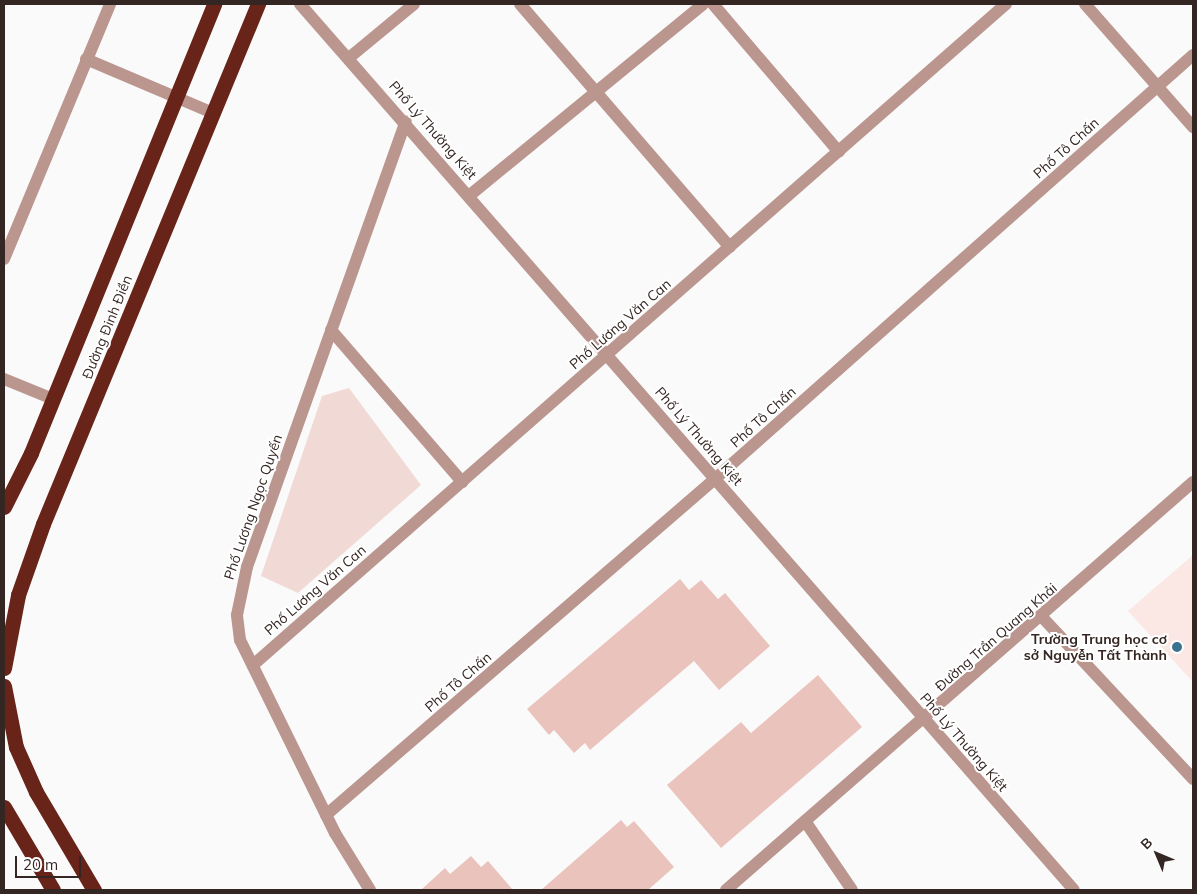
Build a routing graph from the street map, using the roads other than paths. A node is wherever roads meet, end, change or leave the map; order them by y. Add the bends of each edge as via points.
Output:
1 (110, 4) edge
2 (214, 4) edge
3 (258, 4) edge
4 (300, 4) edge
5 (414, 4) edge
6 (520, 4) edge
7 (703, 4) edge
8 (713, 4) edge
9 (1006, 4) edge
10 (1085, 4) edge
11 (1193, 55) edge
12 (350, 58) junction
13 (86, 59) junction
14 (1158, 86) junction
15 (596, 91) junction
16 (175, 99) junction
17 (213, 113) junction
18 (406, 121) junction
19 (1193, 127) edge
20 (839, 152) junction
21 (470, 195) junction
22 (730, 248) junction
23 (4, 259) edge
24 (331, 330) junction
25 (608, 354) junction
26 (4, 379) edge
27 (54, 398) junction
28 (716, 478) junction
29 (462, 482) junction
30 (1193, 482) edge
31 (4, 507) edge
32 (1043, 618) junction
33 (253, 665) junction
34 (4, 668) edge
35 (4, 686) edge
36 (924, 720) junction
37 (1193, 779) edge
38 (4, 807) edge
39 (326, 815) junction
40 (805, 821) junction
41 (53, 890) edge
42 (94, 890) edge
43 (370, 890) edge
44 (726, 890) edge
45 (852, 890) edge
46 (1074, 890) edge

1 - 13 street
2 - 16 highway, Đường Đinh Điền
3 - 17 highway, Đường Đinh Điền
4 - 12 street, Phố Lý Thường Kiệt
5 - 12 street
6 - 15 street
7 - 15 street
8 - 20 street
9 - 20 street, Phố Lương Văn Can
10 - 14 street
11 - 14 street, Phố Tô Chấn
12 - 18 street, Phố Lý Thường Kiệt
13 - 16 street
13 - 23 street
14 - 19 street
14 - 28 street, Phố Tô Chấn
15 - 21 street
15 - 22 street
16 - 17 street
16 - 27 highway, Đường Đinh Điền
17 - 34 highway, Đường Đinh Điền via 43,524 18,595
18 - 21 street, Phố Lý Thường Kiệt
18 - 24 street, Phố Lương Ngọc Quyến
20 - 22 street, Phố Lương Văn Can
21 - 25 street, Phố Lý Thường Kiệt
22 - 25 street, Phố Lương Văn Can
24 - 29 street
24 - 33 street, Phố Lương Ngọc Quyến via 239,593 240,640
25 - 28 street, Phố Lý Thường Kiệt
25 - 29 street, Phố Lương Văn Can
26 - 27 street
27 - 31 highway, Đường Đinh Điền
28 - 36 street, Phố Lý Thường Kiệt
28 - 39 street, Phố Tô Chấn
29 - 33 street, Phố Lương Văn Can
30 - 32 street, Đường Trần Quang Khải
32 - 36 street, Đường Trần Quang Khải
32 - 37 street
33 - 39 street, Phố Lương Ngọc Quyến
35 - 42 highway via 16,747 36,792
36 - 40 street, Đường Trần Quang Khải
36 - 46 street, Phố Lý Thường Kiệt
38 - 41 highway
39 - 43 street, Phố Lương Ngọc Quyến
40 - 44 street, Đường Trần Quang Khải
40 - 45 street

